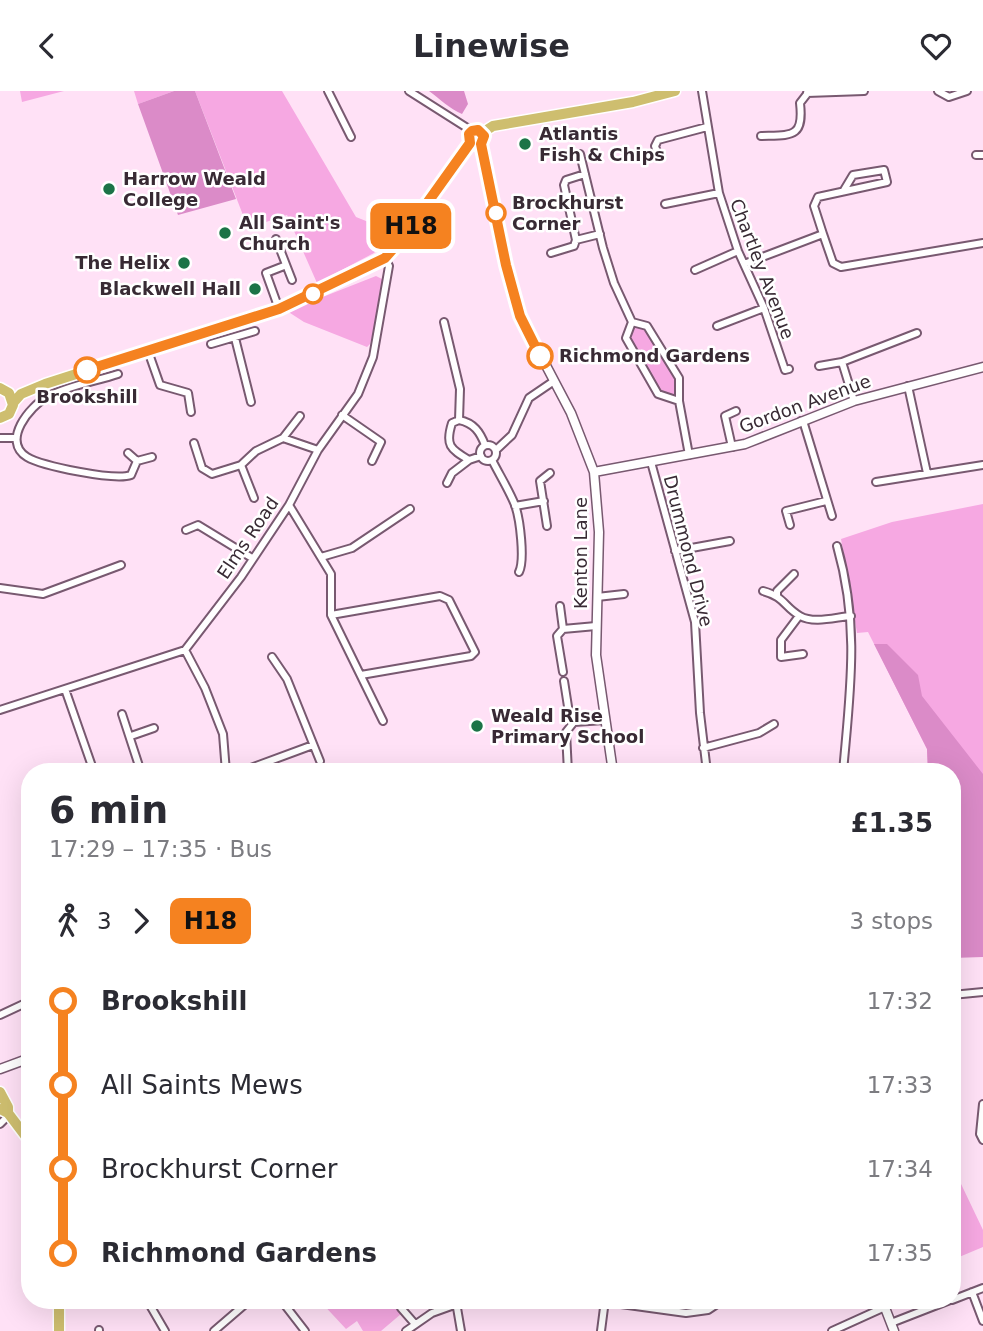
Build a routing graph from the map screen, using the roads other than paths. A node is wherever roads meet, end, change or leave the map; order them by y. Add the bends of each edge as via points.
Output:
1 (328, 91) edge
2 (409, 91) edge
3 (675, 91) edge
4 (702, 91) edge
5 (864, 91) edge
6 (938, 91) edge
7 (967, 91) edge
8 (807, 92) edge
9 (707, 127) junction
10 (477, 132) junction
11 (761, 136) dead end
12 (351, 137) dead end
13 (475, 144) junction
14 (580, 154) dead end
15 (659, 158) dead end
16 (586, 174) junction
17 (844, 190) junction
18 (719, 193) junction
19 (665, 204) dead end
20 (600, 234) junction
21 (823, 234) junction
22 (276, 239) dead end
23 (576, 240) junction
24 (983, 243) edge
25 (738, 251) junction
26 (551, 253) dead end
27 (385, 258) junction
28 (744, 264) junction
29 (284, 266) junction
30 (695, 270) dead end
31 (292, 280) dead end
32 (764, 308) junction
33 (279, 309) junction
34 (237, 322) junction
35 (444, 322) dead end
36 (632, 322) junction
37 (717, 326) dead end
38 (255, 331) dead end
39 (917, 333) dead end
40 (238, 337) junction
41 (211, 344) dead end
42 (149, 351) junction
43 (842, 362) junction
44 (108, 364) junction
45 (819, 366) dead end
46 (983, 367) edge
47 (789, 369) dead end
48 (554, 381) junction
49 (908, 386) junction
50 (7, 394) edge
51 (679, 401) junction
52 (854, 401) junction
53 (251, 402) dead end
54 (736, 411) dead end
55 (191, 412) dead end
56 (342, 415) junction
57 (300, 416) dead end
58 (2, 417) edge
59 (460, 419) junction
60 (801, 421) junction
61 (0, 430) edge
62 (0, 437) edge
63 (16, 438) junction
64 (284, 438) junction
65 (194, 443) dead end
66 (485, 445) junction
67 (732, 447) junction
68 (318, 450) junction
69 (496, 450) junction
70 (128, 453) dead end
71 (690, 455) junction
72 (481, 456) junction
73 (152, 457) dead end
74 (469, 460) junction
75 (492, 460) junction
76 (137, 461) junction
77 (372, 461) dead end
78 (651, 462) junction
79 (241, 465) junction
80 (983, 465) edge
81 (594, 472) junction
82 (550, 473) dead end
83 (927, 473) junction
84 (876, 482) dead end
85 (447, 484) dead end
86 (254, 498) dead end
87 (544, 501) junction
88 (826, 501) junction
89 (289, 505) junction
90 (515, 506) junction
91 (410, 509) dead end
92 (832, 516) dead end
93 (790, 525) dead end
94 (547, 526) dead end
95 (186, 530) dead end
96 (730, 541) dead end
97 (837, 546) dead end
98 (675, 551) junction
99 (321, 557) junction
100 (251, 558) junction
101 (121, 565) dead end
102 (519, 572) dead end
103 (794, 574) dead end
104 (0, 587) edge
105 (763, 591) dead end
106 (624, 594) dead end
107 (777, 595) junction
108 (597, 597) junction
109 (560, 606) dead end
110 (331, 615) junction
111 (799, 616) junction
112 (851, 616) junction
113 (596, 626) junction
114 (563, 629) junction
115 (185, 650) junction
116 (803, 654) dead end
117 (272, 657) dead end
118 (563, 671) dead end
119 (360, 675) junction
120 (564, 681) dead end
121 (65, 689) junction
122 (0, 711) edge
123 (122, 714) dead end
124 (605, 720) junction
125 (383, 721) dead end
126 (573, 722) junction
127 (774, 724) dead end
128 (154, 728) dead end
129 (131, 736) junction
130 (313, 745) junction
131 (703, 748) junction
132 (320, 761) dead end
133 (91, 763) edge
134 (138, 763) edge
135 (225, 763) edge
136 (264, 763) edge
137 (568, 763) edge
138 (612, 763) edge
139 (706, 763) edge
140 (844, 763) edge
141 (983, 992) edge
142 (961, 994) edge
143 (21, 1004) edge
144 (0, 1015) edge
145 (21, 1061) edge
146 (0, 1069) edge
147 (0, 1092) edge
148 (983, 1104) edge
149 (6, 1112) edge
150 (0, 1124) edge
151 (21, 1131) edge
152 (983, 1140) edge
153 (983, 1287) edge
154 (972, 1292) junction
155 (961, 1296) edge
156 (59, 1309) edge
157 (154, 1309) dead end
158 (240, 1309) edge
159 (288, 1309) edge
160 (402, 1309) edge
161 (441, 1309) edge
162 (457, 1309) edge
163 (604, 1309) edge
164 (660, 1309) edge
165 (710, 1309) edge
166 (872, 1309) edge
167 (886, 1309) edge
168 (932, 1309) edge
169 (983, 1321) edge
170 (415, 1324) junction
171 (893, 1327) edge
172 (59, 1331) edge
173 (165, 1331) edge
174 (214, 1331) edge
175 (305, 1331) edge
176 (406, 1331) edge
177 (461, 1331) edge
178 (601, 1331) edge
179 (832, 1331) edge

1 - 12 street
2 - 10 street
3 - 10 main road
4 - 9 street, Chartley Avenue
5 - 8 street
6 - 7 street via 949,97
8 - 11 street via 800,103 802,122 796,131
9 - 15 street via 658,140
9 - 18 street, Chartley Avenue
10 - 13 main road via 484,139
13 - 27 main road
13 - 48 street, Kenton Lane via 520,316
14 - 16 street
16 - 20 street
16 - 23 street via 566,180 564,185
17 - 17 street via 887,182 884,170 853,175
17 - 21 street via 818,197 814,206
18 - 19 street
18 - 25 street, Chartley Avenue
20 - 23 street
20 - 36 street via 614,283
21 - 24 street via 832,263 841,267
21 - 28 street
22 - 29 street
23 - 26 street via 574,246
25 - 28 street, Chartley Avenue
25 - 30 street
27 - 33 main road
27 - 56 street, Elms Road via 388,266 373,357 358,394
28 - 32 street, Chartley Avenue
29 - 31 street
29 - 33 street via 266,273
32 - 37 street
32 - 47 street, Chartley Avenue via 785,370
33 - 34 main road
34 - 40 street
34 - 42 main road
35 - 59 street via 460,389
36 - 51 street via 647,326 679,378
36 - 51 street via 626,338 658,394
38 - 40 street
39 - 43 street
40 - 41 street
40 - 53 street
42 - 44 main road
42 - 55 street via 160,386 188,393
43 - 45 street
43 - 52 street
44 - 50 main road via 21,394
44 - 63 street via 115,375 48,397 32,409
46 - 49 street, Gordon Avenue
48 - 69 street via 530,398 512,435
48 - 81 street, Kenton Lane
49 - 52 street, Gordon Avenue
49 - 83 street
50 - 58 main road via 12,410
51 - 71 street
52 - 60 street, Gordon Avenue
54 - 67 street via 725,416
56 - 68 street, Elms Road
56 - 77 street via 381,442
57 - 64 street
58 - 61 main road
59 - 66 street via 477,429
59 - 74 street via 452,423 447,437 457,454
60 - 67 street, Gordon Avenue
60 - 88 street
62 - 63 street
63 - 76 street via 26,456 79,472 122,478 131,475
64 - 68 street
64 - 79 street via 256,450
65 - 79 street via 206,472
66 - 69 street
66 - 72 street
67 - 71 street, Gordon Avenue
68 - 89 street, Elms Road
69 - 75 street
70 - 76 street
71 - 78 street, Gordon Avenue
72 - 74 street
72 - 75 street
73 - 76 street
74 - 85 street via 452,473
75 - 90 street
78 - 81 street, Gordon Avenue
78 - 98 street, Drummond Drive
79 - 86 street
80 - 83 street
81 - 108 street, Kenton Lane via 599,509
82 - 87 street via 540,481
83 - 84 street
87 - 90 street
87 - 94 street
88 - 92 street
88 - 93 street via 786,511
89 - 99 street
89 - 100 street, Elms Road
90 - 102 street via 521,545
91 - 99 street via 352,548
95 - 100 street via 198,526
96 - 98 street
97 - 112 street
98 - 131 street, Drummond Drive via 695,622
99 - 110 street via 331,574
100 - 115 street, Elms Road
101 - 104 street via 43,594
103 - 107 street
105 - 107 street
106 - 108 street
107 - 111 street
108 - 113 street, Kenton Lane
109 - 114 street
110 - 119 street
110 - 119 street via 440,596 449,600 475,652
111 - 112 street via 811,620
111 - 116 street via 781,640 780,657
112 - 140 street via 853,658
113 - 114 street
113 - 124 street, Kenton Lane
114 - 118 street via 558,636
115 - 121 street
115 - 135 street via 223,734
117 - 130 street via 287,679
119 - 125 street
120 - 126 street
121 - 122 street
121 - 133 street
123 - 129 street
124 - 126 street
124 - 138 street, Kenton Lane
126 - 137 street via 566,732
127 - 131 street via 759,733
128 - 129 street
129 - 134 street
130 - 132 street
130 - 136 street
131 - 139 street, Drummond Drive
141 - 142 street
143 - 144 street
145 - 146 street
147 - 149 main road
148 - 152 street
149 - 150 street
149 - 151 main road
153 - 154 street
154 - 155 street
154 - 169 street
156 - 172 main road
157 - 173 street
158 - 174 street
159 - 175 street
160 - 170 street
161 - 170 street
162 - 177 street
163 - 178 street
164 - 165 street via 687,1313
166 - 179 street
167 - 171 street
168 - 171 street
170 - 176 street

